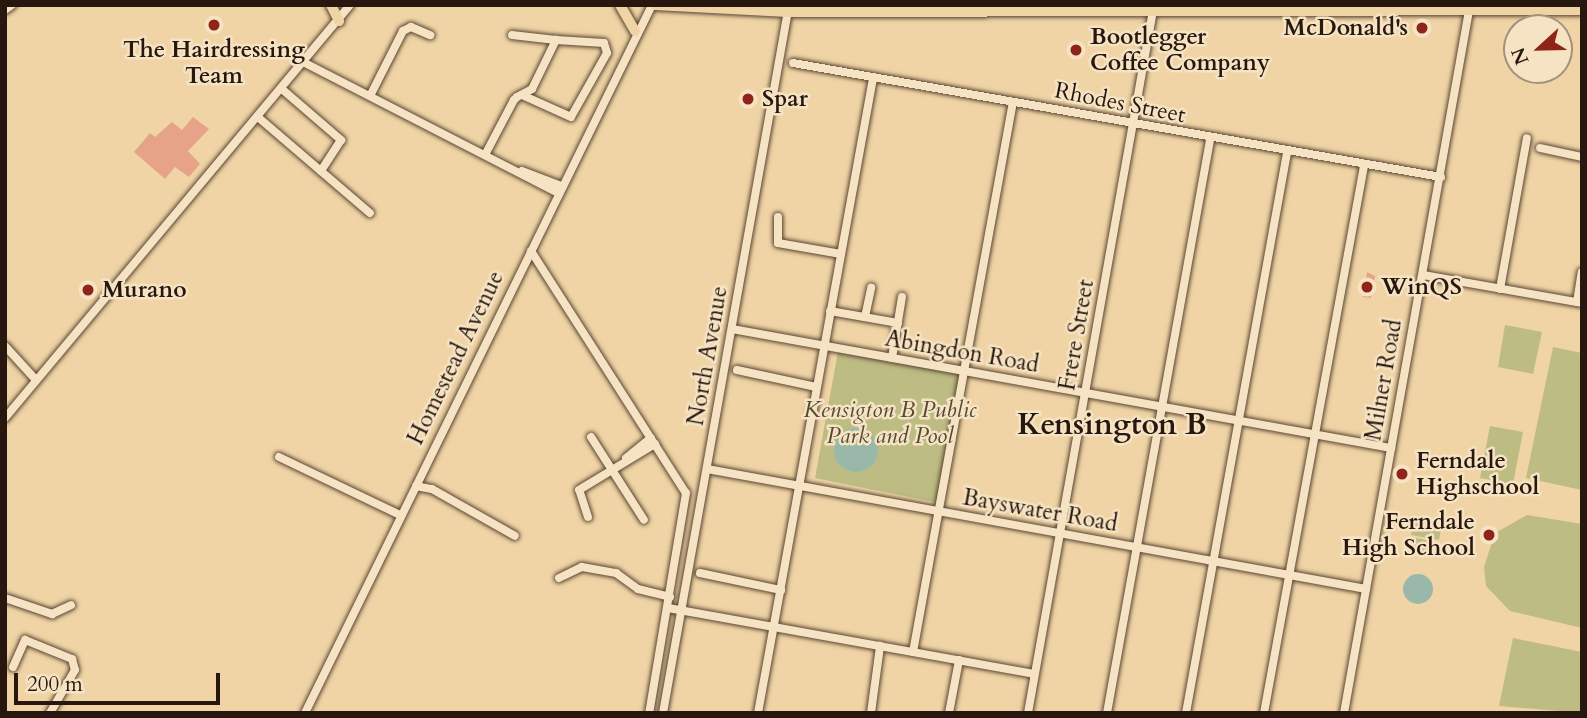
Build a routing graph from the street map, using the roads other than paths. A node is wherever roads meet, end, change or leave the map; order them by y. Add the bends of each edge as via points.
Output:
1 (12, 5) edge
2 (331, 5) edge
3 (350, 5) edge
4 (620, 5) edge
5 (651, 5) edge
6 (788, 9) edge
7 (1154, 9) edge
8 (1469, 9) edge
9 (5, 10) edge
10 (1582, 10) edge
11 (1555, 13) junction
12 (1582, 18) edge
13 (339, 22) junction
14 (635, 31) junction
15 (430, 35) dead end
16 (512, 35) dead end
17 (556, 40) junction
18 (793, 63) dead end
19 (304, 65) junction
20 (873, 78) junction
21 (283, 90) junction
22 (522, 95) junction
23 (370, 96) junction
24 (1013, 102) junction
25 (259, 118) junction
26 (1134, 127) junction
27 (1527, 138) dead end
28 (1210, 140) junction
29 (1540, 148) dead end
30 (486, 153) junction
31 (1287, 153) junction
32 (1582, 156) edge
33 (1364, 166) junction
34 (321, 171) junction
35 (1441, 177) junction
36 (559, 190) junction
37 (370, 213) dead end
38 (778, 217) dead end
39 (531, 251) junction
40 (841, 254) junction
41 (1582, 272) edge
42 (1423, 275) junction
43 (871, 288) dead end
44 (1500, 289) junction
45 (902, 297) dead end
46 (1579, 303) edge
47 (830, 311) junction
48 (865, 317) junction
49 (898, 323) junction
50 (732, 328) junction
51 (5, 345) edge
52 (824, 346) junction
53 (892, 358) junction
54 (737, 370) dead end
55 (965, 372) junction
56 (36, 380) junction
57 (816, 387) junction
58 (1086, 394) junction
59 (1162, 406) junction
60 (5, 418) edge
61 (1239, 421) junction
62 (1315, 435) junction
63 (591, 437) dead end
64 (653, 441) junction
65 (1391, 448) junction
66 (279, 457) dead end
67 (614, 469) junction
68 (707, 469) junction
69 (416, 486) junction
70 (798, 486) junction
71 (938, 512) junction
72 (400, 515) junction
73 (588, 517) dead end
74 (644, 520) dead end
75 (1060, 533) junction
76 (515, 536) dead end
77 (1136, 547) junction
78 (1214, 562) junction
79 (700, 573) dead end
80 (1288, 575) junction
81 (559, 578) dead end
82 (1366, 589) junction
83 (780, 590) junction
84 (670, 597) junction
85 (5, 598) edge
86 (71, 605) dead end
87 (668, 607) junction
88 (684, 610) junction
89 (774, 627) junction
90 (880, 646) junction
91 (914, 652) junction
92 (959, 660) junction
93 (13, 667) dead end
94 (1034, 674) junction
95 (50, 713) edge
96 (305, 713) edge
97 (649, 713) edge
98 (663, 713) edge
99 (758, 713) edge
100 (871, 713) edge
101 (949, 713) edge
102 (1028, 713) edge
103 (1107, 713) edge
104 (1186, 713) edge
105 (1264, 713) edge
106 (1344, 713) edge

1 - 9 street
2 - 13 main road
3 - 13 street
4 - 14 main road via 632,17
5 - 6 main road
5 - 14 street, Homestead Avenue
6 - 7 main road
6 - 50 street, North Avenue
7 - 8 main road
7 - 26 street, Frere Street
8 - 11 main road
8 - 35 street, Milner Road
10 - 11 main road
11 - 12 main road
13 - 19 street
14 - 36 street, Homestead Avenue
15 - 23 street via 411,27 403,31
16 - 17 street
17 - 22 street via 532,89
17 - 22 street via 600,41 607,48 574,114 567,117
18 - 20 street, Rhodes Street
19 - 21 street
19 - 23 street
20 - 24 street, Rhodes Street
20 - 40 street
21 - 25 street
21 - 34 street via 341,140
22 - 30 street
23 - 30 street
24 - 26 street, Rhodes Street
24 - 55 street
25 - 34 street
25 - 56 street
26 - 28 street, Rhodes Street
26 - 58 street, Frere Street
27 - 44 street
28 - 31 street, Rhodes Street
28 - 59 street
29 - 32 street
30 - 36 street
31 - 33 street, Rhodes Street
31 - 61 street
33 - 35 street, Rhodes Street
33 - 62 street
34 - 37 street
35 - 42 street, Milner Road
36 - 39 street, Homestead Avenue
38 - 40 street via 778,243
39 - 64 street
39 - 69 street, Homestead Avenue
40 - 47 street
41 - 46 street
42 - 44 street
42 - 65 street, Milner Road
43 - 48 street
44 - 46 street
45 - 49 street
47 - 48 street
47 - 52 street
48 - 49 street
49 - 53 street
50 - 52 street, Abingdon Road
50 - 68 street, North Avenue
51 - 56 street
52 - 53 street, Abingdon Road
52 - 57 street
53 - 55 street, Abingdon Road
54 - 57 street
55 - 58 street, Abingdon Road
55 - 71 street
56 - 60 street
57 - 70 street
58 - 59 street, Abingdon Road
58 - 75 street, Frere Street
59 - 61 street, Abingdon Road
59 - 77 street
61 - 62 street, Abingdon Road
61 - 78 street
62 - 65 street, Abingdon Road
62 - 80 street
63 - 67 street
64 - 67 street
64 - 84 street via 687,498
65 - 82 street, Milner Road
66 - 72 street
67 - 73 street via 579,490
67 - 74 street
68 - 70 street, Bayswater Road
68 - 88 street, North Avenue
69 - 72 street, Homestead Avenue
69 - 76 street
70 - 71 street, Bayswater Road
70 - 83 street
71 - 75 street, Bayswater Road
71 - 91 street
72 - 96 street, Homestead Avenue
75 - 77 street, Bayswater Road
75 - 94 street, Frere Street
77 - 78 street, Bayswater Road
77 - 103 street
78 - 80 street, Bayswater Road
78 - 104 street
79 - 83 street
80 - 82 street, Bayswater Road
80 - 105 street
81 - 84 street via 582,566 616,573 638,589
82 - 106 street, Milner Road
83 - 89 street
84 - 87 street
85 - 86 street via 52,614
87 - 88 street
87 - 97 street
88 - 89 street
88 - 98 street, North Avenue
89 - 90 street
89 - 99 street
90 - 91 street
90 - 100 street
91 - 92 street
92 - 94 street
92 - 101 street
93 - 95 street via 25,640 72,659 75,670
94 - 102 street, Frere Street

